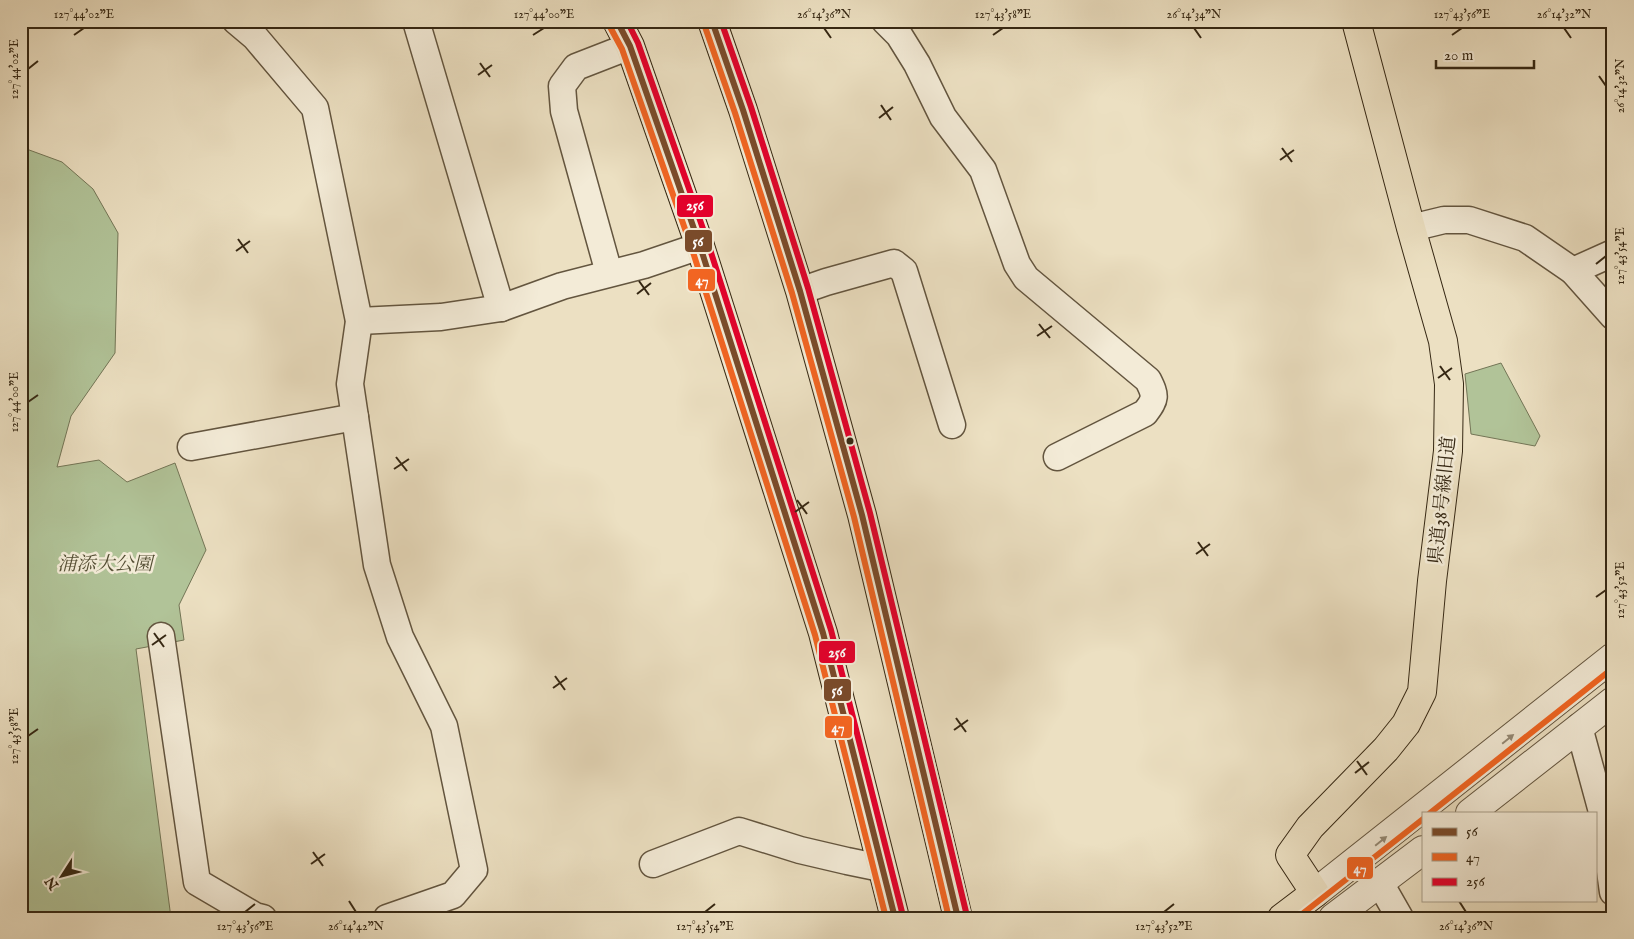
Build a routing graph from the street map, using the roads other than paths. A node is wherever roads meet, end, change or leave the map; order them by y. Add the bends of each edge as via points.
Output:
1 (236, 21) edge
2 (416, 21) edge
3 (617, 21) edge
4 (712, 21) edge
5 (885, 21) edge
6 (1356, 21) edge
7 (630, 46) junction
8 (1411, 228) junction
9 (700, 246) junction
10 (1613, 253) edge
11 (1573, 271) junction
12 (609, 273) junction
13 (800, 291) junction
14 (501, 308) junction
15 (1613, 316) edge
16 (359, 321) junction
17 (355, 418) junction
18 (952, 426) dead end
19 (191, 446) dead end
20 (1057, 457) dead end
21 (161, 636) dead end
22 (1613, 657) edge
23 (1613, 701) edge
24 (1579, 727) junction
25 (1471, 812) edge
26 (1422, 851) edge
27 (653, 864) dead end
28 (881, 868) junction
29 (1380, 883) junction
30 (1613, 892) edge
31 (1316, 893) junction
32 (263, 918) edge
33 (387, 918) edge
34 (895, 918) edge
35 (958, 918) edge
36 (1282, 918) edge
37 (1333, 918) edge
38 (1400, 918) edge

1 - 16 street via 254,37 315,108
2 - 14 street
3 - 7 main road
4 - 13 main road
5 - 20 street via 899,35 944,117 983,170 1016,264 1026,278 1148,380 1154,392 1154,402 1145,413
6 - 8 main road, 県道38号線旧道
7 - 9 main road
7 - 12 street via 576,67 562,86 564,110
8 - 11 street via 1444,220 1469,220 1525,238
8 - 31 main road, 県道38号線旧道 via 1443,341 1449,384 1448,451 1422,692 1406,724 1386,749 1310,827 1290,855
9 - 12 street
9 - 28 main road via 822,633
10 - 11 street
11 - 15 street
12 - 14 street
13 - 18 street via 894,263 904,271
13 - 35 main road via 862,516
14 - 16 street via 440,317
16 - 17 street via 350,384
17 - 19 street
17 - 33 street via 377,565 400,637 444,726 474,870 453,896
21 - 32 street via 197,882
31 -> 22 street
23 - 24 street
24 - 25 street
24 - 30 street via 1601,808
26 - 29 street
27 - 28 street via 739,831 800,850
28 - 34 main road
29 - 37 street
29 - 38 street
31 - 36 main road

